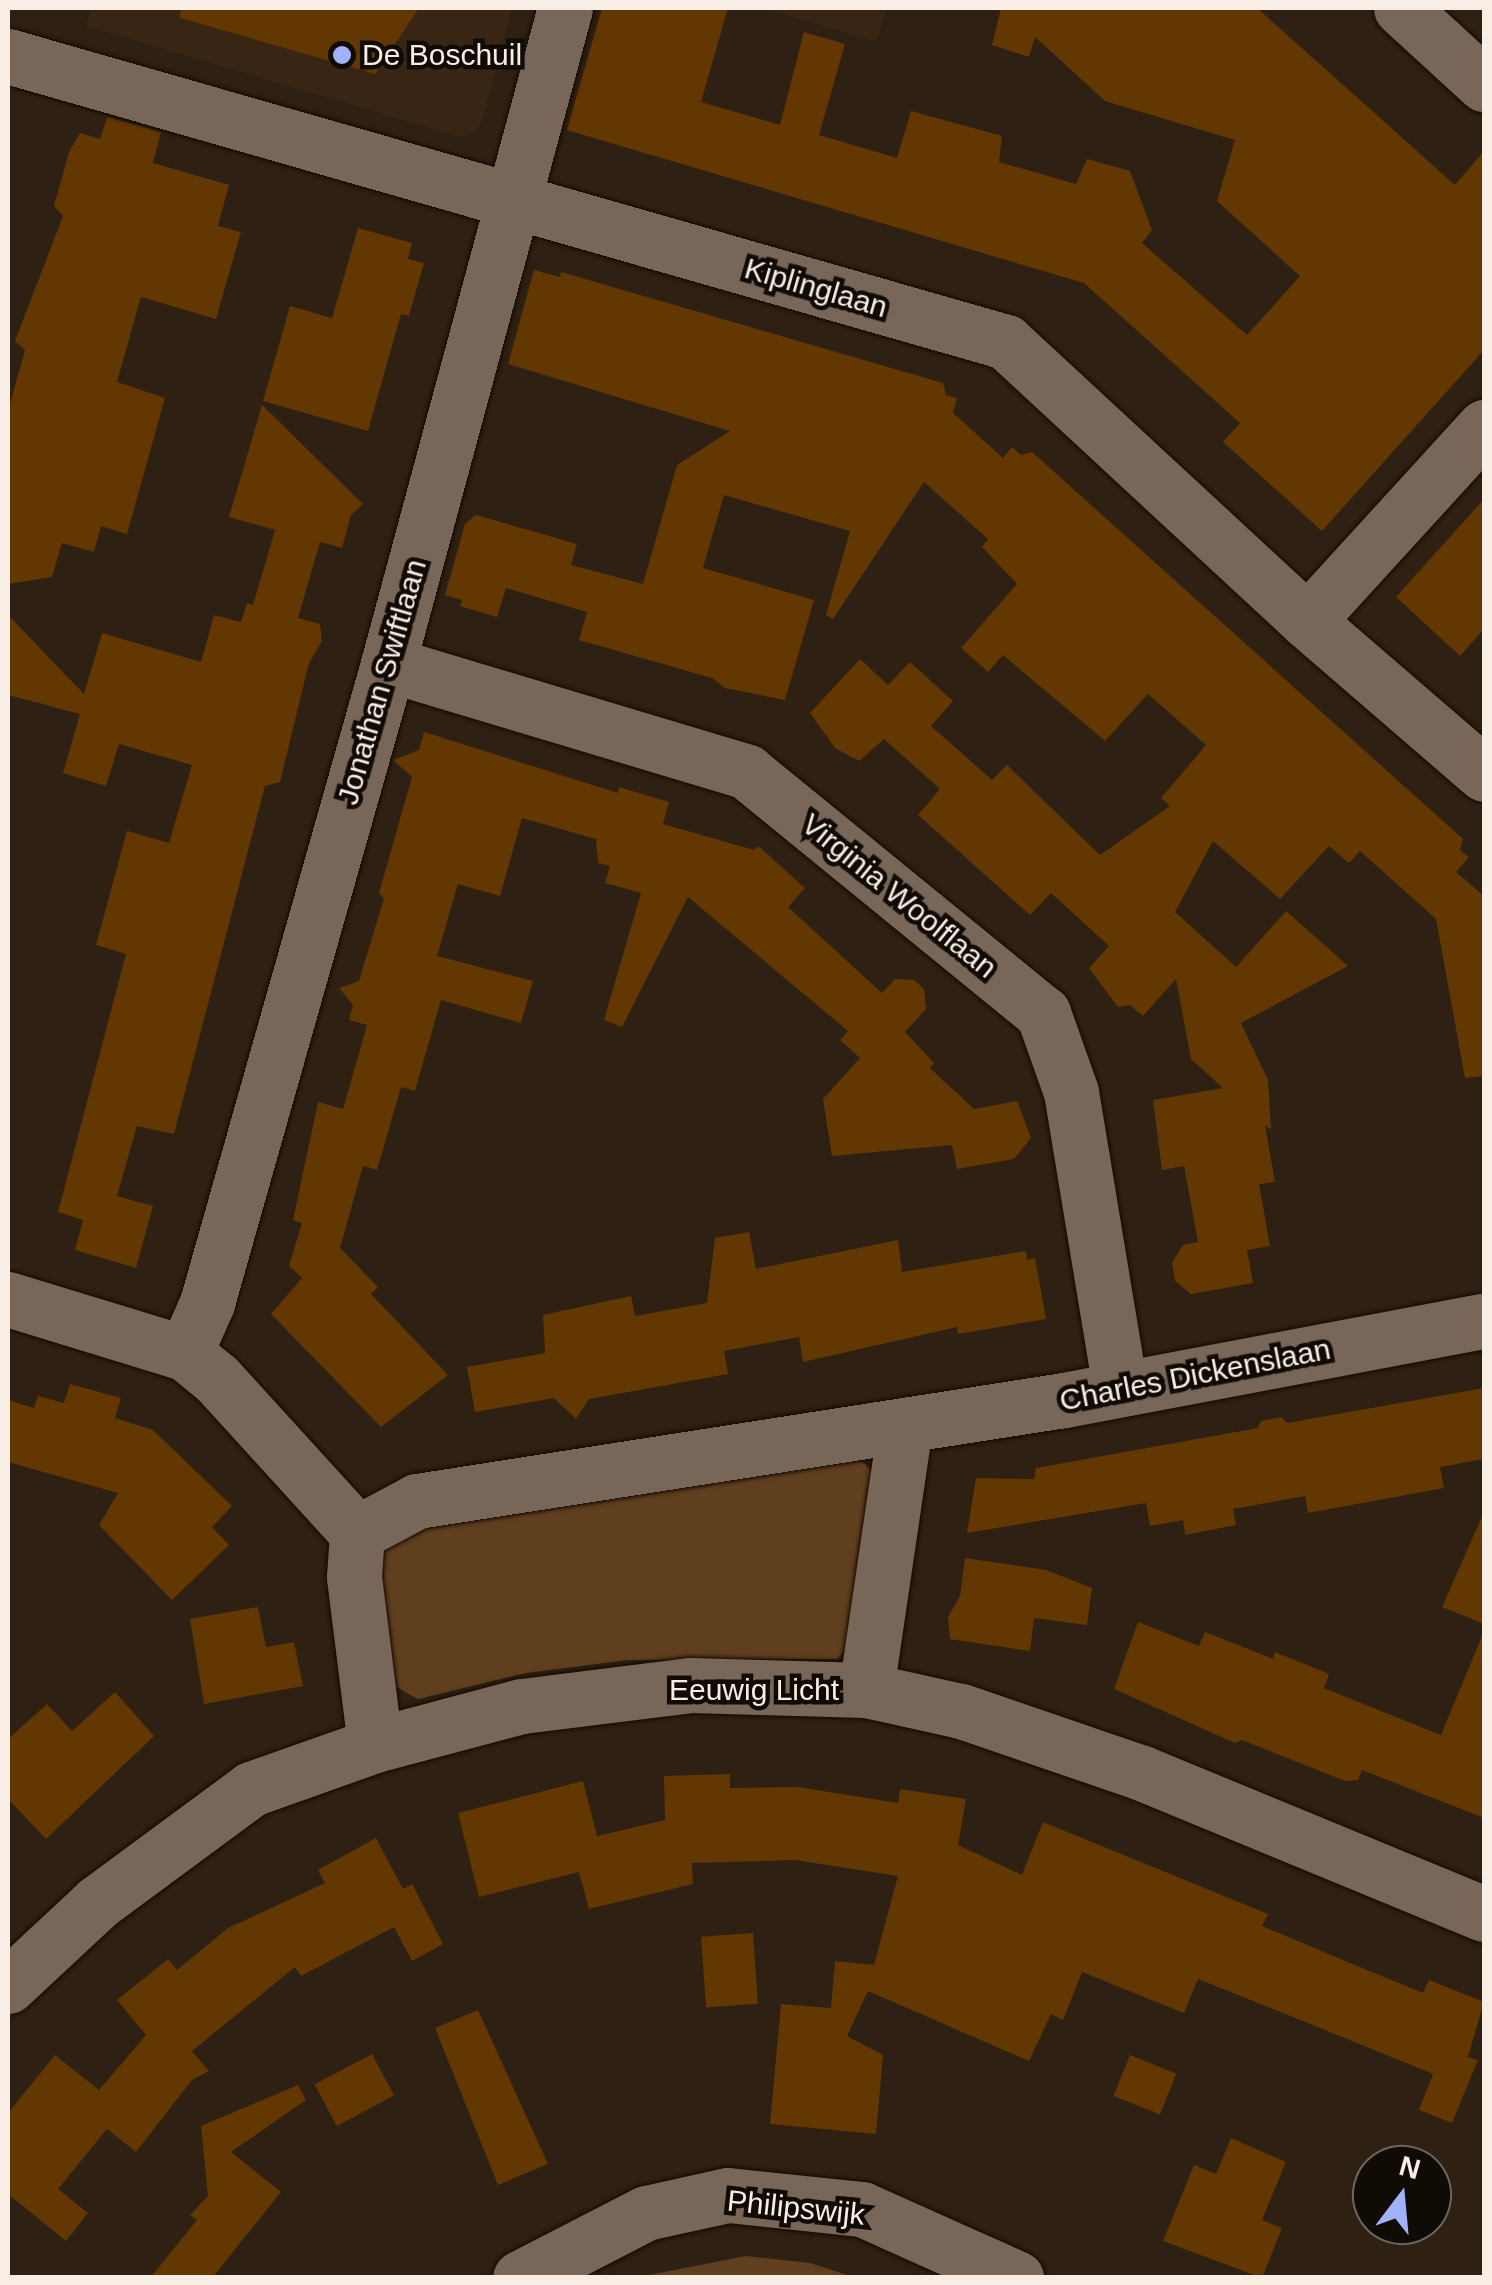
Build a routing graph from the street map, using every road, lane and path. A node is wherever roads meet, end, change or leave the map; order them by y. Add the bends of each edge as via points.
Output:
1 (565, 8) edge
2 (1401, 8) edge
3 (8, 56) edge
4 (1484, 84) edge
5 (512, 202) junction
6 (1484, 427) edge
7 (1307, 621) junction
8 (388, 664) junction
9 (1484, 774) edge
10 (8, 1299) edge
11 (1484, 1321) edge
12 (185, 1353) junction
13 (1120, 1390) junction
14 (906, 1426) junction
15 (357, 1533) junction
16 (866, 1690) junction
17 (375, 1746) junction
18 (1484, 1914) edge
19 (8, 1986) edge
20 (520, 2278) edge
21 (1016, 2278) edge

1 - 5 street, Jonathan Swiftlaan
2 - 4 street
3 - 5 street, Kiplinglaan
5 - 7 street, Kiplinglaan via 1006,342
5 - 8 street, Jonathan Swiftlaan
6 - 7 street
7 - 9 street, Kiplinglaan
8 - 12 street, Jonathan Swiftlaan via 206,1303
8 - 13 street, Virginia Woolflaan via 747,772 1043,1014 1071,1092
10 - 12 street
11 - 13 street, Charles Dickenslaan
12 - 15 street via 218,1379
13 - 14 street, Charles Dickenslaan
14 - 15 street, Charles Dickenslaan via 417,1501
14 - 16 street
15 - 17 street via 354,1576
16 - 17 street, Eeuwig Licht via 690,1685 522,1706
16 - 18 street, Eeuwig Licht via 1054,1740
17 - 19 street, Eeuwig Licht via 252,1789 98,1902
20 - 21 street, Philipswijk via 646,2213 728,2196 862,2209

